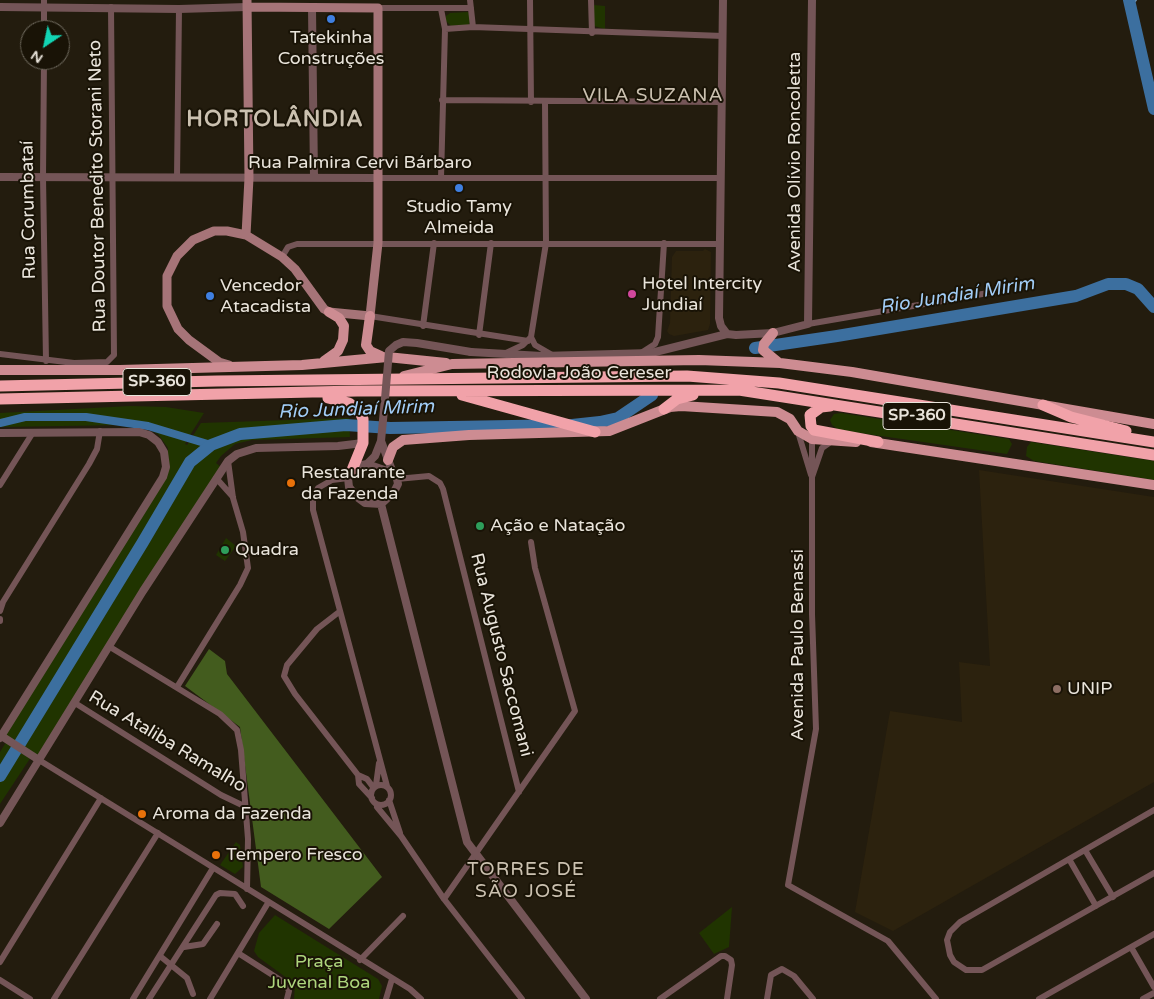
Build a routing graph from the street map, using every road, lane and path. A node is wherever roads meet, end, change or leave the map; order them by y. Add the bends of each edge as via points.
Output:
1 (470, 0) edge
2 (530, 0) edge
3 (591, 0) edge
4 (723, 0) edge
5 (812, 0) edge
6 (247, 3) edge
7 (44, 4) edge
8 (0, 7) edge
9 (111, 7) junction
10 (312, 8) junction
11 (378, 8) junction
12 (470, 8) junction
13 (179, 9) junction
14 (441, 9) junction
15 (44, 20) edge
16 (473, 28) junction
17 (445, 29) junction
18 (530, 30) junction
19 (592, 33) junction
20 (722, 36) junction
21 (44, 70) edge
22 (442, 100) junction
23 (531, 102) junction
24 (545, 102) junction
25 (721, 102) junction
26 (0, 177) edge
27 (43, 177) junction
28 (177, 177) junction
29 (546, 177) junction
30 (112, 178) junction
31 (249, 178) junction
32 (314, 178) junction
33 (378, 178) junction
34 (441, 178) junction
35 (721, 178) junction
36 (246, 234) junction
37 (378, 243) junction
38 (434, 243) junction
39 (546, 243) junction
40 (664, 243) junction
41 (491, 244) junction
42 (720, 244) junction
43 (282, 257) junction
44 (994, 292) dead end
45 (329, 312) junction
46 (370, 316) junction
47 (808, 324) junction
48 (424, 326) junction
49 (479, 334) junction
50 (727, 334) junction
51 (770, 336) junction
52 (529, 339) junction
53 (642, 353) junction
54 (0, 354) edge
55 (505, 354) junction
56 (554, 356) junction
57 (387, 357) junction
58 (46, 361) junction
59 (777, 361) junction
60 (321, 363) junction
61 (452, 364) junction
62 (234, 367) junction
63 (1, 370) edge
64 (394, 379) junction
65 (0, 386) edge
66 (739, 390) junction
67 (448, 391) junction
68 (236, 394) junction
69 (40, 398) junction
70 (0, 399) edge
71 (0, 405) edge
72 (1043, 405) junction
73 (860, 408) junction
74 (664, 409) junction
75 (1154, 424) edge
76 (100, 431) junction
77 (590, 431) junction
78 (798, 431) junction
79 (0, 433) edge
80 (32, 434) junction
81 (813, 434) junction
82 (380, 439) junction
83 (363, 440) junction
84 (1154, 440) edge
85 (832, 441) junction
86 (878, 442) junction
87 (338, 446) junction
88 (1154, 455) edge
89 (357, 456) junction
90 (388, 460) junction
91 (228, 461) junction
92 (367, 464) junction
93 (350, 474) junction
94 (395, 476) junction
95 (812, 476) junction
96 (216, 478) junction
97 (0, 485) edge
98 (1154, 485) edge
99 (233, 498) junction
100 (381, 504) junction
101 (531, 542) dead end
102 (0, 610) edge
103 (340, 612) junction
104 (110, 647) junction
105 (177, 687) junction
106 (75, 703) junction
107 (0, 736) edge
108 (39, 760) junction
109 (379, 762) junction
110 (358, 775) junction
111 (375, 786) junction
112 (387, 786) junction
113 (519, 792) junction
114 (101, 798) junction
115 (372, 798) junction
116 (389, 800) junction
117 (244, 806) junction
118 (377, 807) junction
119 (1154, 810) edge
120 (0, 823) edge
121 (158, 833) junction
122 (401, 836) junction
123 (1085, 850) junction
124 (476, 856) junction
125 (1069, 859) junction
126 (213, 868) junction
127 (1154, 873) edge
128 (247, 889) junction
129 (1113, 897) junction
130 (444, 900) junction
131 (268, 903) junction
132 (243, 906) dead end
133 (1096, 906) junction
134 (403, 916) dead end
135 (217, 924) dead end
136 (1154, 934) edge
137 (184, 947) junction
138 (1131, 947) junction
139 (238, 952) junction
140 (160, 956) junction
141 (360, 960) junction
142 (0, 962) edge
143 (173, 964) junction
144 (392, 979) junction
145 (0, 980) edge
146 (1154, 986) edge
147 (1154, 993) edge
148 (194, 994) dead end
149 (30, 999) edge
150 (54, 999) edge
151 (134, 999) edge
152 (149, 999) edge
153 (210, 999) edge
154 (287, 999) edge
155 (386, 999) edge
156 (421, 999) edge
157 (522, 999) edge
158 (586, 999) edge
159 (660, 999) edge
160 (727, 999) edge
161 (767, 999) edge
162 (813, 999) edge
163 (936, 999) edge
164 (1039, 999) edge
165 (1143, 999) edge

1 - 12 street
2 - 18 street
3 - 19 street
4 - 20 street
5 - 47 street, Avenida Olívio Roncoletta
6 - 10 main road
6 - 13 street
6 - 31 main road
7 - 8 street
7 - 9 street
7 - 15 street
9 - 13 street
9 - 30 street, Rua Doutor Benedito Storani Neto
10 - 11 main road
10 - 32 street
11 - 14 street
11 - 33 main road
12 - 14 street
12 - 16 street
13 - 28 street
14 - 17 street
16 - 17 street
16 - 18 street
17 - 22 street
18 - 19 street
18 - 23 street
19 - 20 street
20 - 25 street
21 - 27 street, Rua Corumbataí
22 - 23 street
22 - 34 street
23 - 24 street
24 - 25 street
24 - 29 street
25 - 35 street
26 - 27 street, Rua Palmira Cervi Bárbaro
27 - 30 street, Rua Palmira Cervi Bárbaro
27 - 58 street, Rua Corumbataí
28 - 30 street, Rua Palmira Cervi Bárbaro
28 - 31 street, Rua Palmira Cervi Bárbaro
29 - 34 street, Rua Palmira Cervi Bárbaro
29 - 35 street, Rua Palmira Cervi Bárbaro
29 - 39 street
30 - 58 street, Rua Doutor Benedito Storani Neto via 115,350 112,359 107,362
31 - 32 street, Rua Palmira Cervi Bárbaro
31 - 36 main road
32 - 33 street, Rua Palmira Cervi Bárbaro
33 - 34 street, Rua Palmira Cervi Bárbaro
33 - 37 main road
35 - 42 street
36 - 43 main road
36 - 62 main road via 228,230 202,234 184,248 168,276 166,295 170,316 178,329 199,349
37 - 38 street
37 - 43 street via 297,244 288,247
37 - 46 main road
38 - 41 street
38 - 48 street
39 - 40 street
39 - 41 street
39 - 52 street
40 - 42 street
40 - 53 street via 658,337 655,344
41 - 49 street
42 - 50 street via 719,318
43 - 45 main road
44 - 47 street
45 - 46 main road
45 - 60 main road via 344,326 343,340 338,351
46 - 48 street
46 - 57 main road via 366,344 376,355
47 - 51 street
48 - 49 street
49 - 52 street
50 - 51 street
50 - 53 street via 669,350
51 - 59 main road via 763,350
52 - 55 street
52 - 56 street
53 - 56 street
54 - 58 street
55 - 56 street
55 - 82 street, bridge via 403,342 389,351
57 - 60 main road
57 - 61 main road
59 - 61 main road
59 - 72 main road
60 - 62 main road
61 - 64 main road
62 - 63 main road
64 - 65 highway, Rodovia João Cereser / SP-360
64 - 84 highway, Rodovia João Cereser / SP-360 via 687,376 779,383
66 - 67 highway, Rodovia João Cereser / SP-360
66 - 73 highway, Rodovia João Cereser / SP-360
66 - 74 highway via 688,396
67 - 68 highway, Rodovia João Cereser / SP-360
67 - 77 highway
68 - 69 highway, Rodovia João Cereser / SP-360
68 - 83 highway via 339,399 354,406 363,419
69 - 70 highway, Rodovia João Cereser / SP-360
69 - 71 highway
72 - 75 main road
72 - 84 highway via 1071,418
73 - 81 highway via 821,407 810,415
73 - 88 highway, Rodovia João Cereser / SP-360
74 - 77 main road via 609,431
74 - 78 main road via 690,406 778,412 790,419
76 - 80 street
76 - 102 street via 97,449 89,464
76 - 107 street via 133,431 154,439 164,452 166,467 163,477
77 - 90 main road via 403,440 393,447
78 - 81 main road
78 - 95 street
79 - 80 street
80 - 97 street
81 - 85 main road
81 - 86 highway
81 - 95 street
82 - 90 street
82 - 92 street via 375,456
83 - 87 street
83 - 89 highway
85 - 86 main road
85 - 95 street, Avenida Paulo Benassi via 822,448
86 - 98 main road via 944,455
87 - 89 street
87 - 91 street via 256,448 237,454
89 - 93 highway
90 - 94 street
91 - 96 street
91 - 99 street
92 - 93 street via 358,466
92 - 94 street
93 - 100 street via 349,487 357,497 365,503
93 - 103 street via 318,488 312,504
94 - 100 street via 398,484 394,492
94 - 113 street, Rua Augusto Saccomani via 429,476 444,488
95 - 163 street, Avenida Paulo Benassi via 816,729 788,885 888,941
96 - 99 street
96 - 104 street
99 - 105 street via 247,557 245,576
100 - 124 street via 467,842
101 - 113 street via 535,568 575,711
103 - 109 street
103 - 110 street via 311,636 287,665 284,676
104 - 105 street
104 - 106 street
105 - 117 street via 220,714 236,730
106 - 108 street
106 - 117 street, Rua Ataliba Ramalho via 221,795
107 - 108 street
108 - 114 street
108 - 120 street
109 - 111 street
109 - 112 street
110 - 111 street
110 - 115 street via 359,784
111 - 112 street
111 - 115 street
112 - 116 street
113 - 124 street
114 - 121 street
114 - 142 street
115 - 118 street
116 - 118 street via 384,807
116 - 122 street
117 - 128 street
118 - 122 street
119 - 123 street
121 - 126 street
121 - 150 street
122 - 130 street
123 - 125 street
123 - 129 street
124 - 130 street
124 - 158 street
125 - 133 street
125 - 133 street via 954,926 947,940 954,962 966,970 982,970
126 - 128 street
126 - 140 street
127 - 129 street
128 - 131 street
129 - 133 street
130 - 157 street
131 - 139 street
131 - 141 street
132 - 137 street via 235,894 216,895
134 - 141 street
135 - 137 street via 203,944
136 - 138 street
137 - 143 street
138 - 146 street
138 - 164 street
139 - 153 street
139 - 154 street via 285,983 289,991
140 - 143 street
140 - 151 street
141 - 144 street
143 - 148 street via 187,978
143 - 152 street
144 - 155 street
144 - 156 street
145 - 149 street
147 - 165 street
159 - 160 street via 721,956 731,960 732,965
161 - 162 street via 771,975 782,969 788,971

